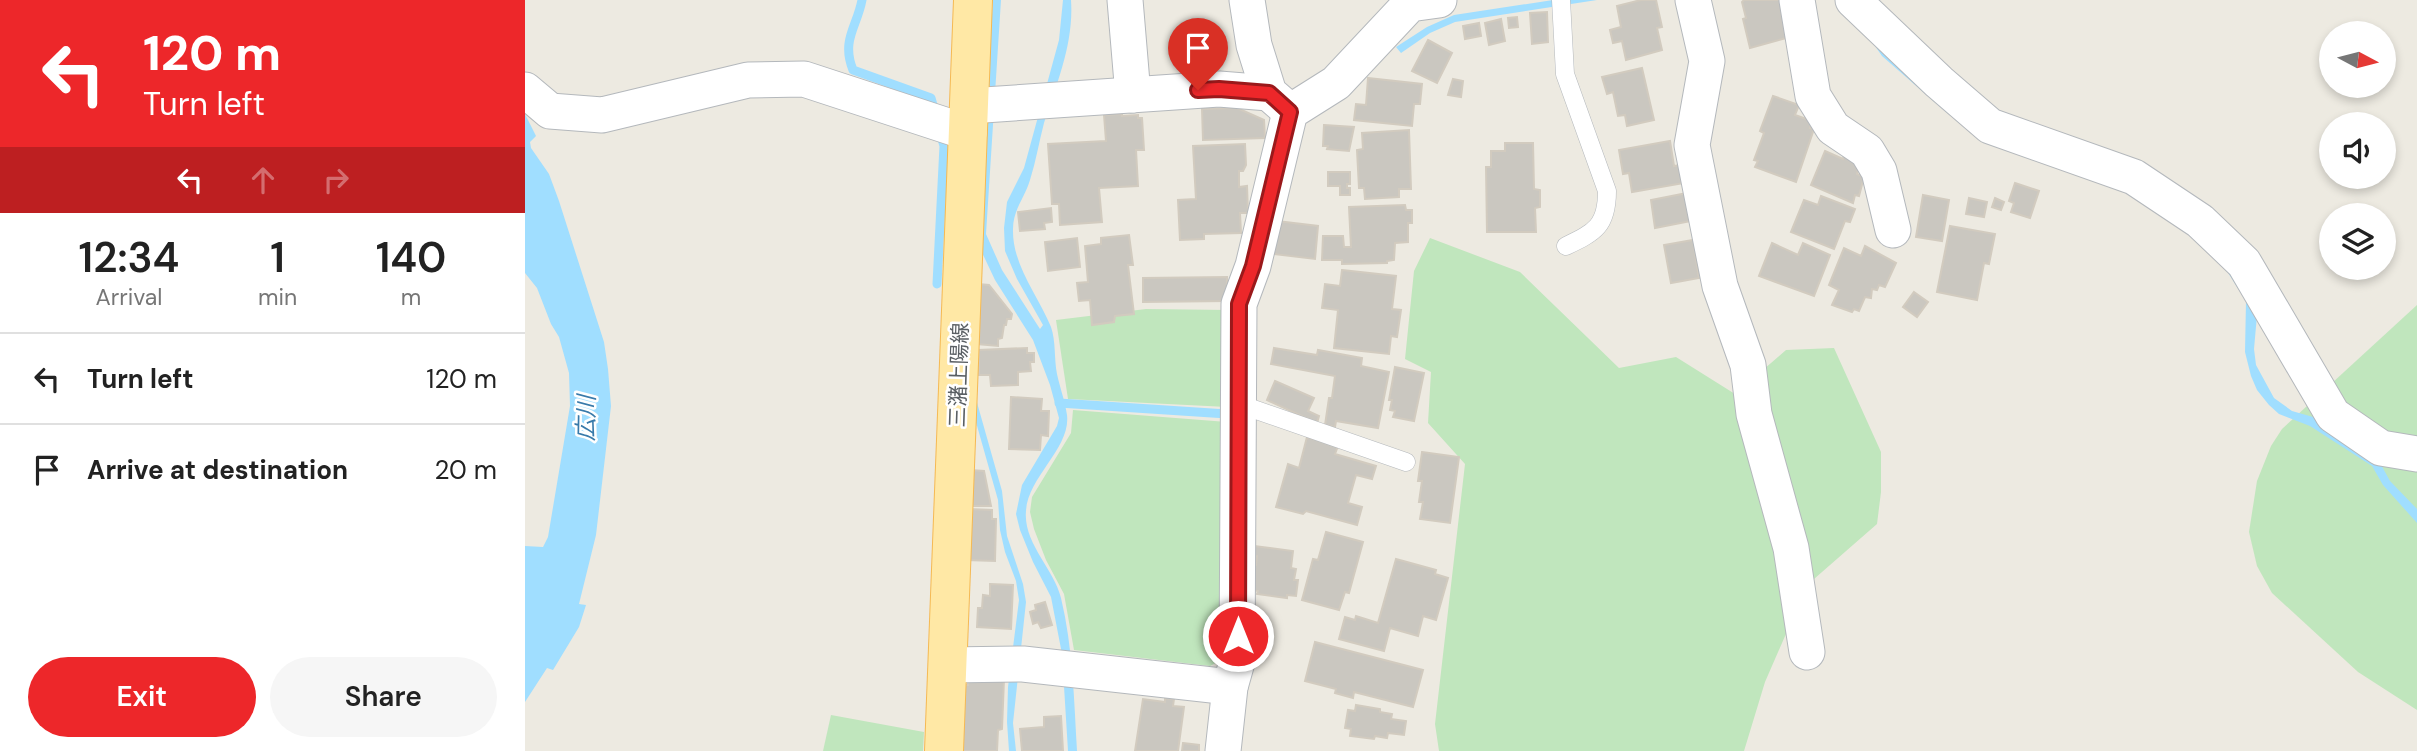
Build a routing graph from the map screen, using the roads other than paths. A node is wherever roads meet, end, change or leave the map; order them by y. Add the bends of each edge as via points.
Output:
1 (974, 0) edge
2 (1125, 0) edge
3 (1247, 0) edge
4 (1439, 0) edge
5 (1693, 0) edge
6 (1797, 0) edge
7 (1562, 5) edge
8 (1862, 9) edge
9 (525, 90) edge
10 (1133, 95) junction
11 (1279, 102) junction
12 (975, 114) junction
13 (1893, 230) dead end
14 (1566, 246) dead end
15 (1239, 404) junction
16 (2417, 454) edge
17 (1406, 462) dead end
18 (1807, 652) dead end
19 (947, 665) junction
20 (1230, 687) junction
21 (944, 751) edge
22 (1223, 751) edge

1 - 12 main road, 三潴上陽線
2 - 10 street
3 - 11 street via 1254,45
4 - 11 street via 1411,4 1336,83
5 - 18 street via 1707,61 1692,145 1720,286 1748,365 1754,414 1791,548
6 - 13 street via 1813,96 1833,128 1867,151 1879,171
7 - 14 lane via 1565,74 1607,191 1607,209 1595,231
8 - 16 street via 1990,126 2134,177 2200,221 2244,263 2333,415 2381,448
9 - 12 street via 550,111 602,115 748,80 804,79
10 - 11 street via 1219,89
10 - 12 street via 1067,99
11 - 15 street via 1253,266 1239,304
12 - 19 main road, 三潴上陽線
15 - 17 lane
15 - 20 street via 1237,662
19 - 20 street via 1023,664
19 - 21 main road, 三潴上陽線
20 - 22 street

